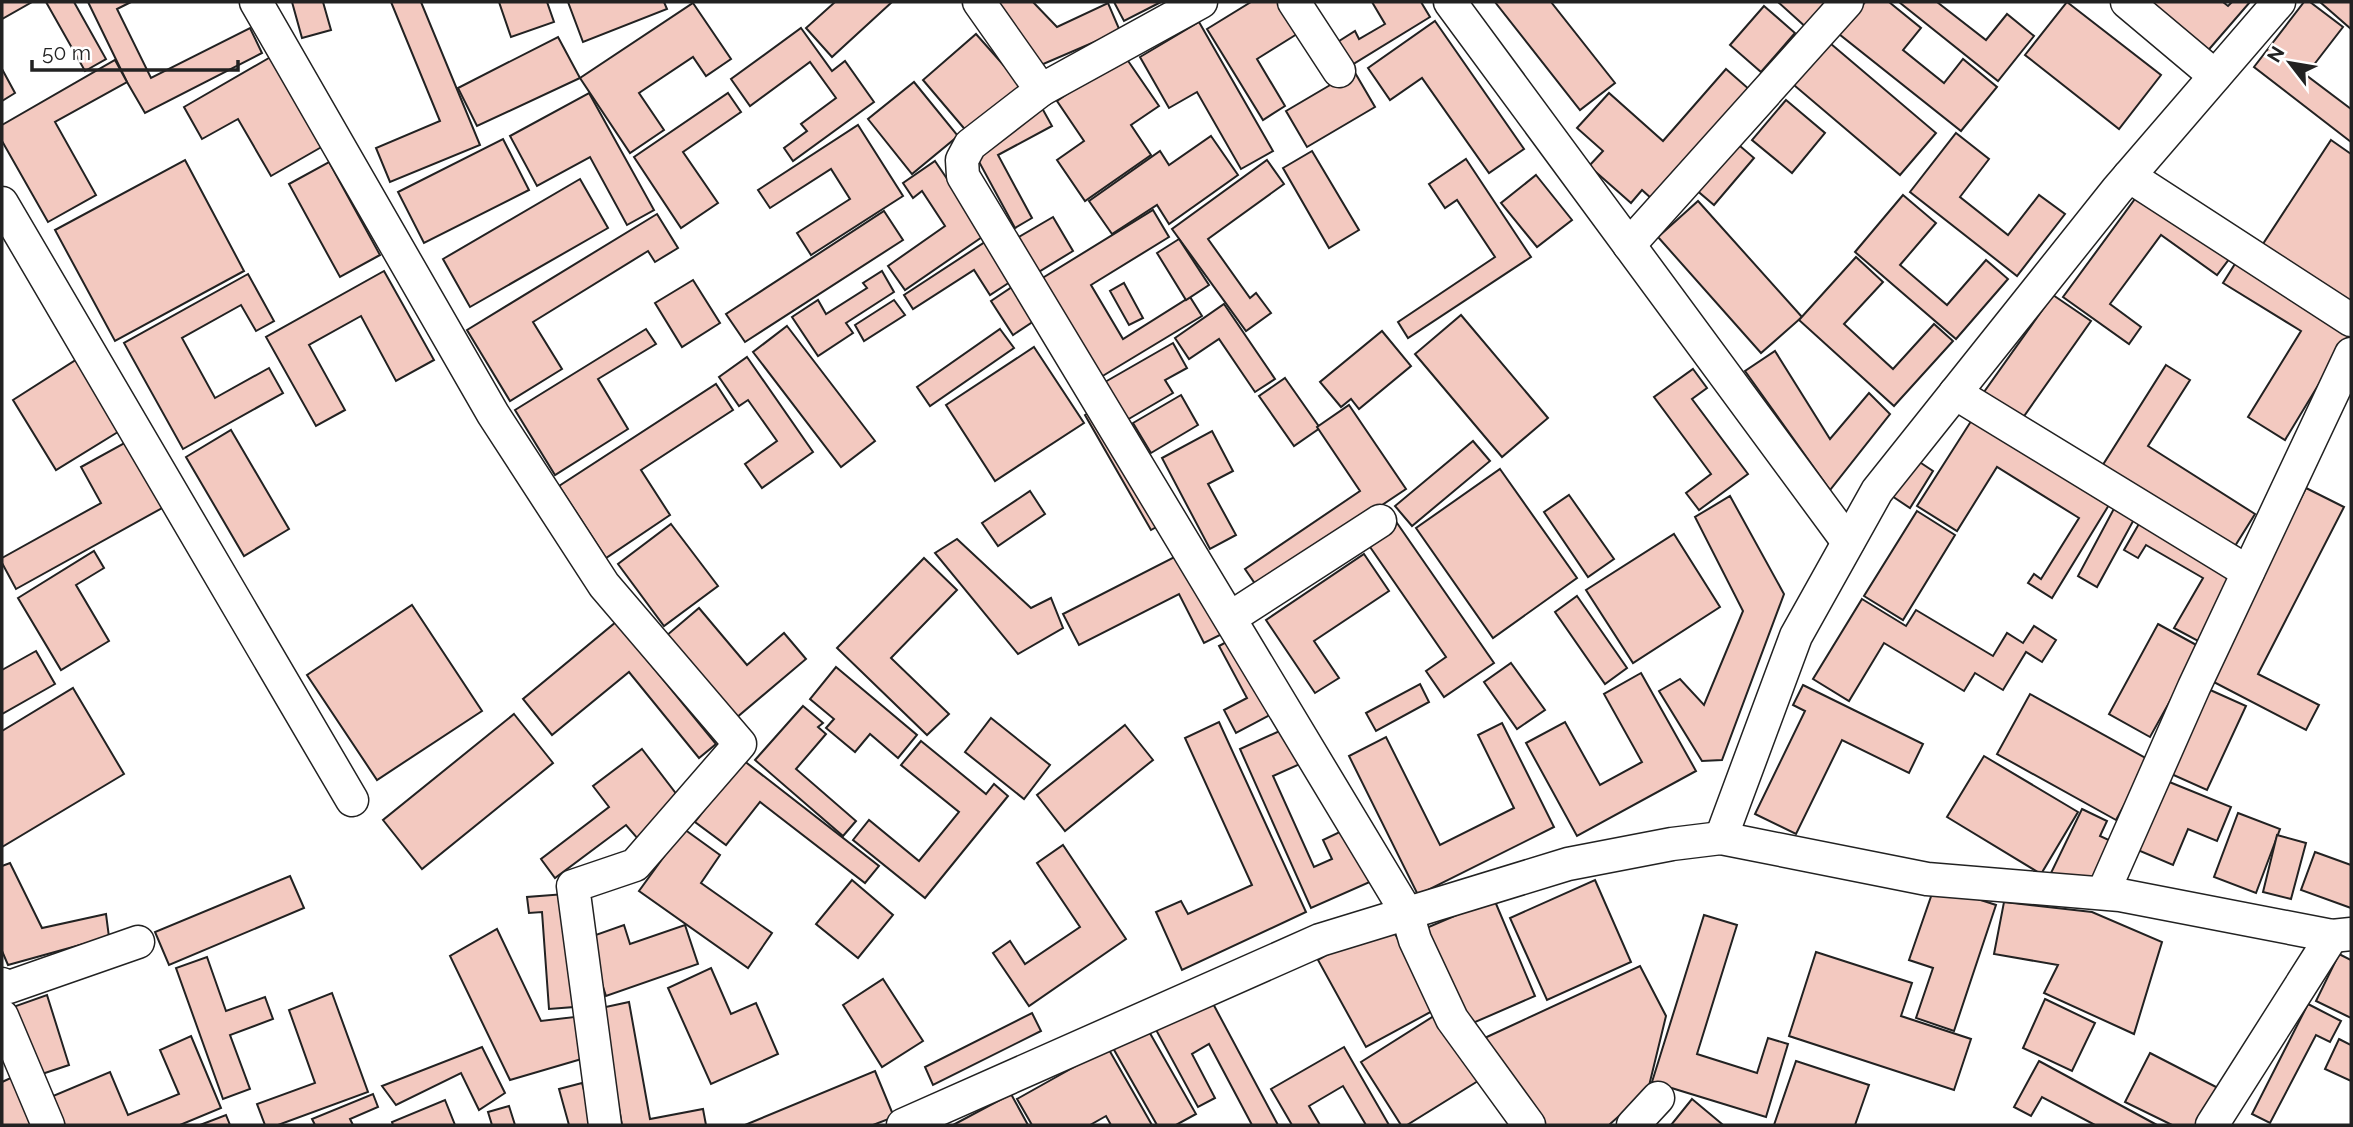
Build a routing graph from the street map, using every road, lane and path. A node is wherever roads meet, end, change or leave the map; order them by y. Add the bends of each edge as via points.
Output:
1 (256, 2) edge
2 (979, 2) edge
3 (1201, 2) edge
4 (1294, 2) edge
5 (1450, 2) edge
6 (1847, 2) edge
7 (2127, 2) edge
8 (2279, 2) edge
9 (1339, 71) dead end
10 (2215, 76) junction
11 (1041, 90) junction
12 (2129, 176) junction
13 (2, 203) edge
14 (1629, 244) junction
15 (2351, 320) edge
16 (2351, 354) edge
17 (1955, 393) junction
18 (1380, 521) dead end
19 (1848, 542) junction
20 (2248, 572) junction
21 (1230, 618) junction
22 (352, 800) dead end
23 (1721, 838) junction
24 (2103, 893) junction
25 (1407, 913) junction
26 (2342, 935) edge
27 (138, 942) dead end
28 (2, 984) edge
29 (2, 1016) edge
30 (1658, 1098) dead end
31 (48, 1125) edge
32 (605, 1125) edge
33 (903, 1125) edge
34 (1529, 1125) edge
35 (1633, 1125) edge
36 (2212, 1125) edge

1 - 32 street via 493,414 597,574 740,744 635,865 573,886
2 - 11 street
3 - 11 street
4 - 9 street
5 - 14 street
6 - 14 street
7 - 10 street
8 - 10 street
10 - 12 street
11 - 21 street via 970,145 962,160 963,176
12 - 15 street
12 - 17 street
13 - 22 street
14 - 19 street
16 - 20 street
17 - 19 street via 1877,491
17 - 20 street
18 - 21 street
19 - 23 street via 1796,636
20 - 24 street
21 - 25 street
23 - 24 street via 1927,879
23 - 25 street via 1568,864
24 - 26 street
25 - 33 street via 1320,940
25 - 34 street via 1452,1020
26 - 36 street
27 - 28 street via 9,987
29 - 31 street
30 - 35 street

